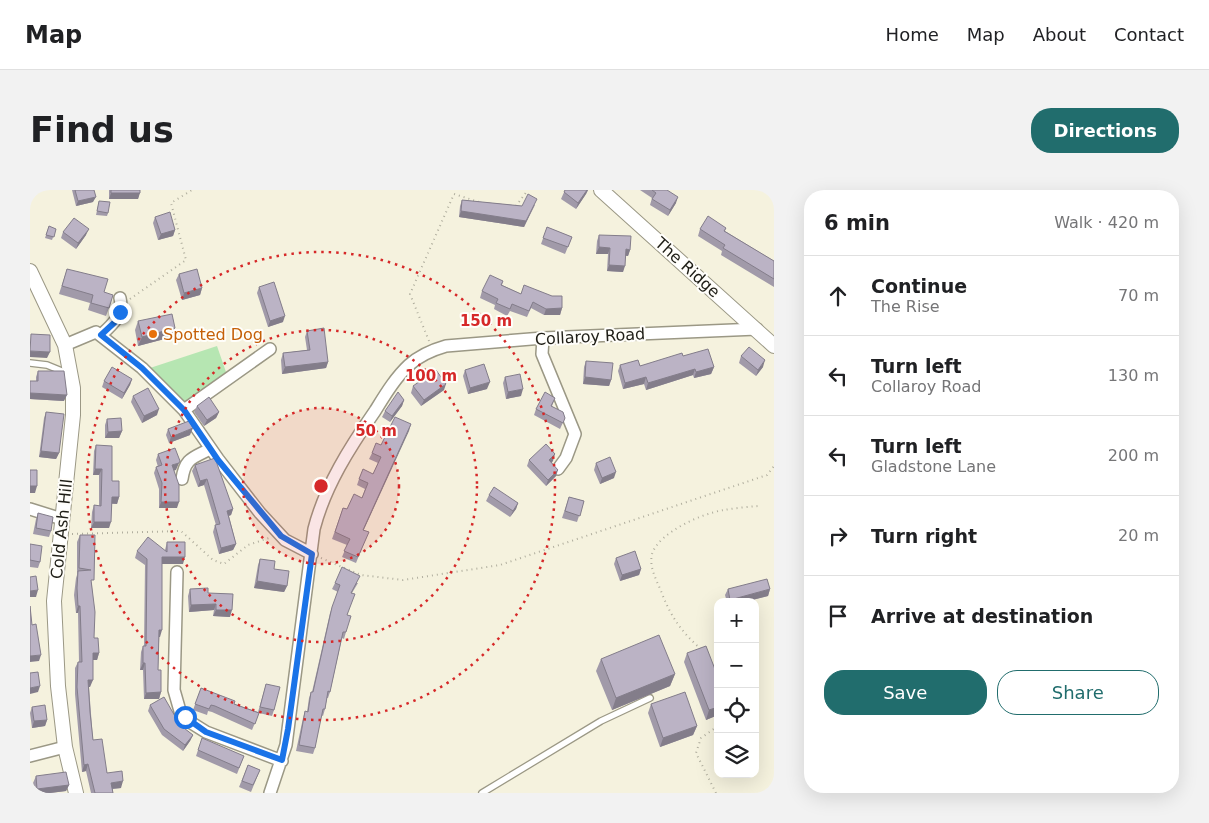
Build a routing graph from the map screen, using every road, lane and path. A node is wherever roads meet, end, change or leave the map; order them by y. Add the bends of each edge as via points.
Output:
1 (192, 190) edge
2 (528, 190) edge
3 (601, 190) edge
4 (485, 204) edge
5 (509, 205) edge
6 (30, 271) edge
7 (121, 302) joint
8 (757, 329) junction
9 (101, 335) junction
10 (542, 338) junction
11 (65, 345) junction
12 (774, 346) edge
13 (270, 349) dead end
14 (432, 350) junction
15 (30, 363) edge
16 (71, 375) junction
17 (184, 410) junction
18 (210, 448) junction
19 (774, 466) edge
20 (558, 468) edge
21 (182, 479) dead end
22 (758, 506) dead end
23 (30, 509) edge
24 (62, 520) junction
25 (60, 535) junction
26 (281, 536) junction
27 (312, 554) junction
28 (177, 572) dead end
29 (702, 651) edge
30 (650, 698) dead end
31 (714, 729) edge
32 (65, 747) junction
33 (30, 756) edge
34 (282, 760) junction
35 (76, 793) edge
36 (270, 793) edge
37 (482, 793) edge
38 (716, 793) edge

1 - 7 path via 171,203 186,260
2 - 5 path via 517,206
3 - 8 street, The Ridge
4 - 14 path via 454,194 410,294
6 - 11 street, Cold Ash Hill
7 - 9 street via 115,322
8 - 10 street, Collaroy Road
8 - 12 street, The Ridge
9 - 11 street via 96,332
9 - 17 street via 142,368
10 - 14 street, Collaroy Road
10 - 20 street via 542,354 575,434 566,458
11 - 16 street, Cold Ash Hill
13 - 17 street
14 - 27 street, Collaroy Road via 408,366 360,433 320,508
15 - 16 lane via 47,365
16 - 24 street, Cold Ash Hill via 73,415
17 - 18 street
18 - 21 street via 188,460
18 - 26 street
19 - 27 path via 766,475 500,565 403,580 361,575
22 - 29 path via 722,510 683,525 662,537 652,554 652,568 671,616
23 - 24 street
24 - 25 street, Cold Ash Hill
25 - 26 path via 181,531 213,560 224,564 248,545
25 - 32 street, Cold Ash Hill via 54,601
26 - 27 street
27 - 34 street, Collaroy Road
28 - 34 street via 175,695 185,717 206,732
30 - 37 lane via 601,721
31 - 38 path via 701,738 696,753
32 - 33 street
32 - 35 street, Cold Ash Hill
34 - 36 street, Collaroy Road

